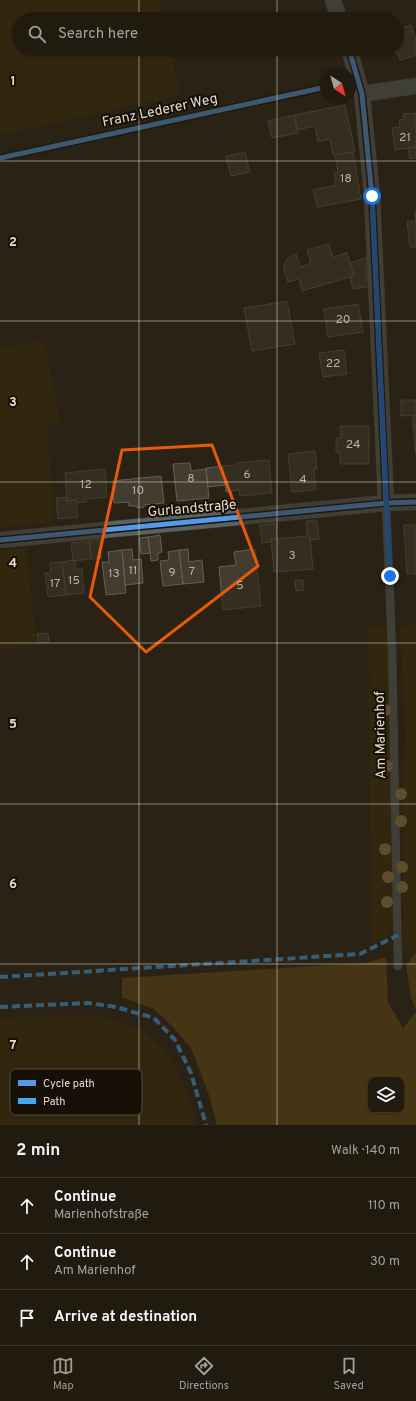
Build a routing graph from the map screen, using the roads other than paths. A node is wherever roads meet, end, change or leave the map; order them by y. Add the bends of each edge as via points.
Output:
1 (333, 0) edge
2 (337, 12) edge
3 (351, 56) edge
4 (416, 86) edge
5 (362, 94) junction
6 (416, 502) edge
7 (386, 503) junction
8 (0, 540) edge
9 (398, 966) dead end

1 - 2 street
3 - 5 street
4 - 5 street
5 - 7 street via 372,196
6 - 7 street, Gurlandstraße
7 - 8 street, Gurlandstraße
7 - 9 lane, Am Marienhof via 393,672

